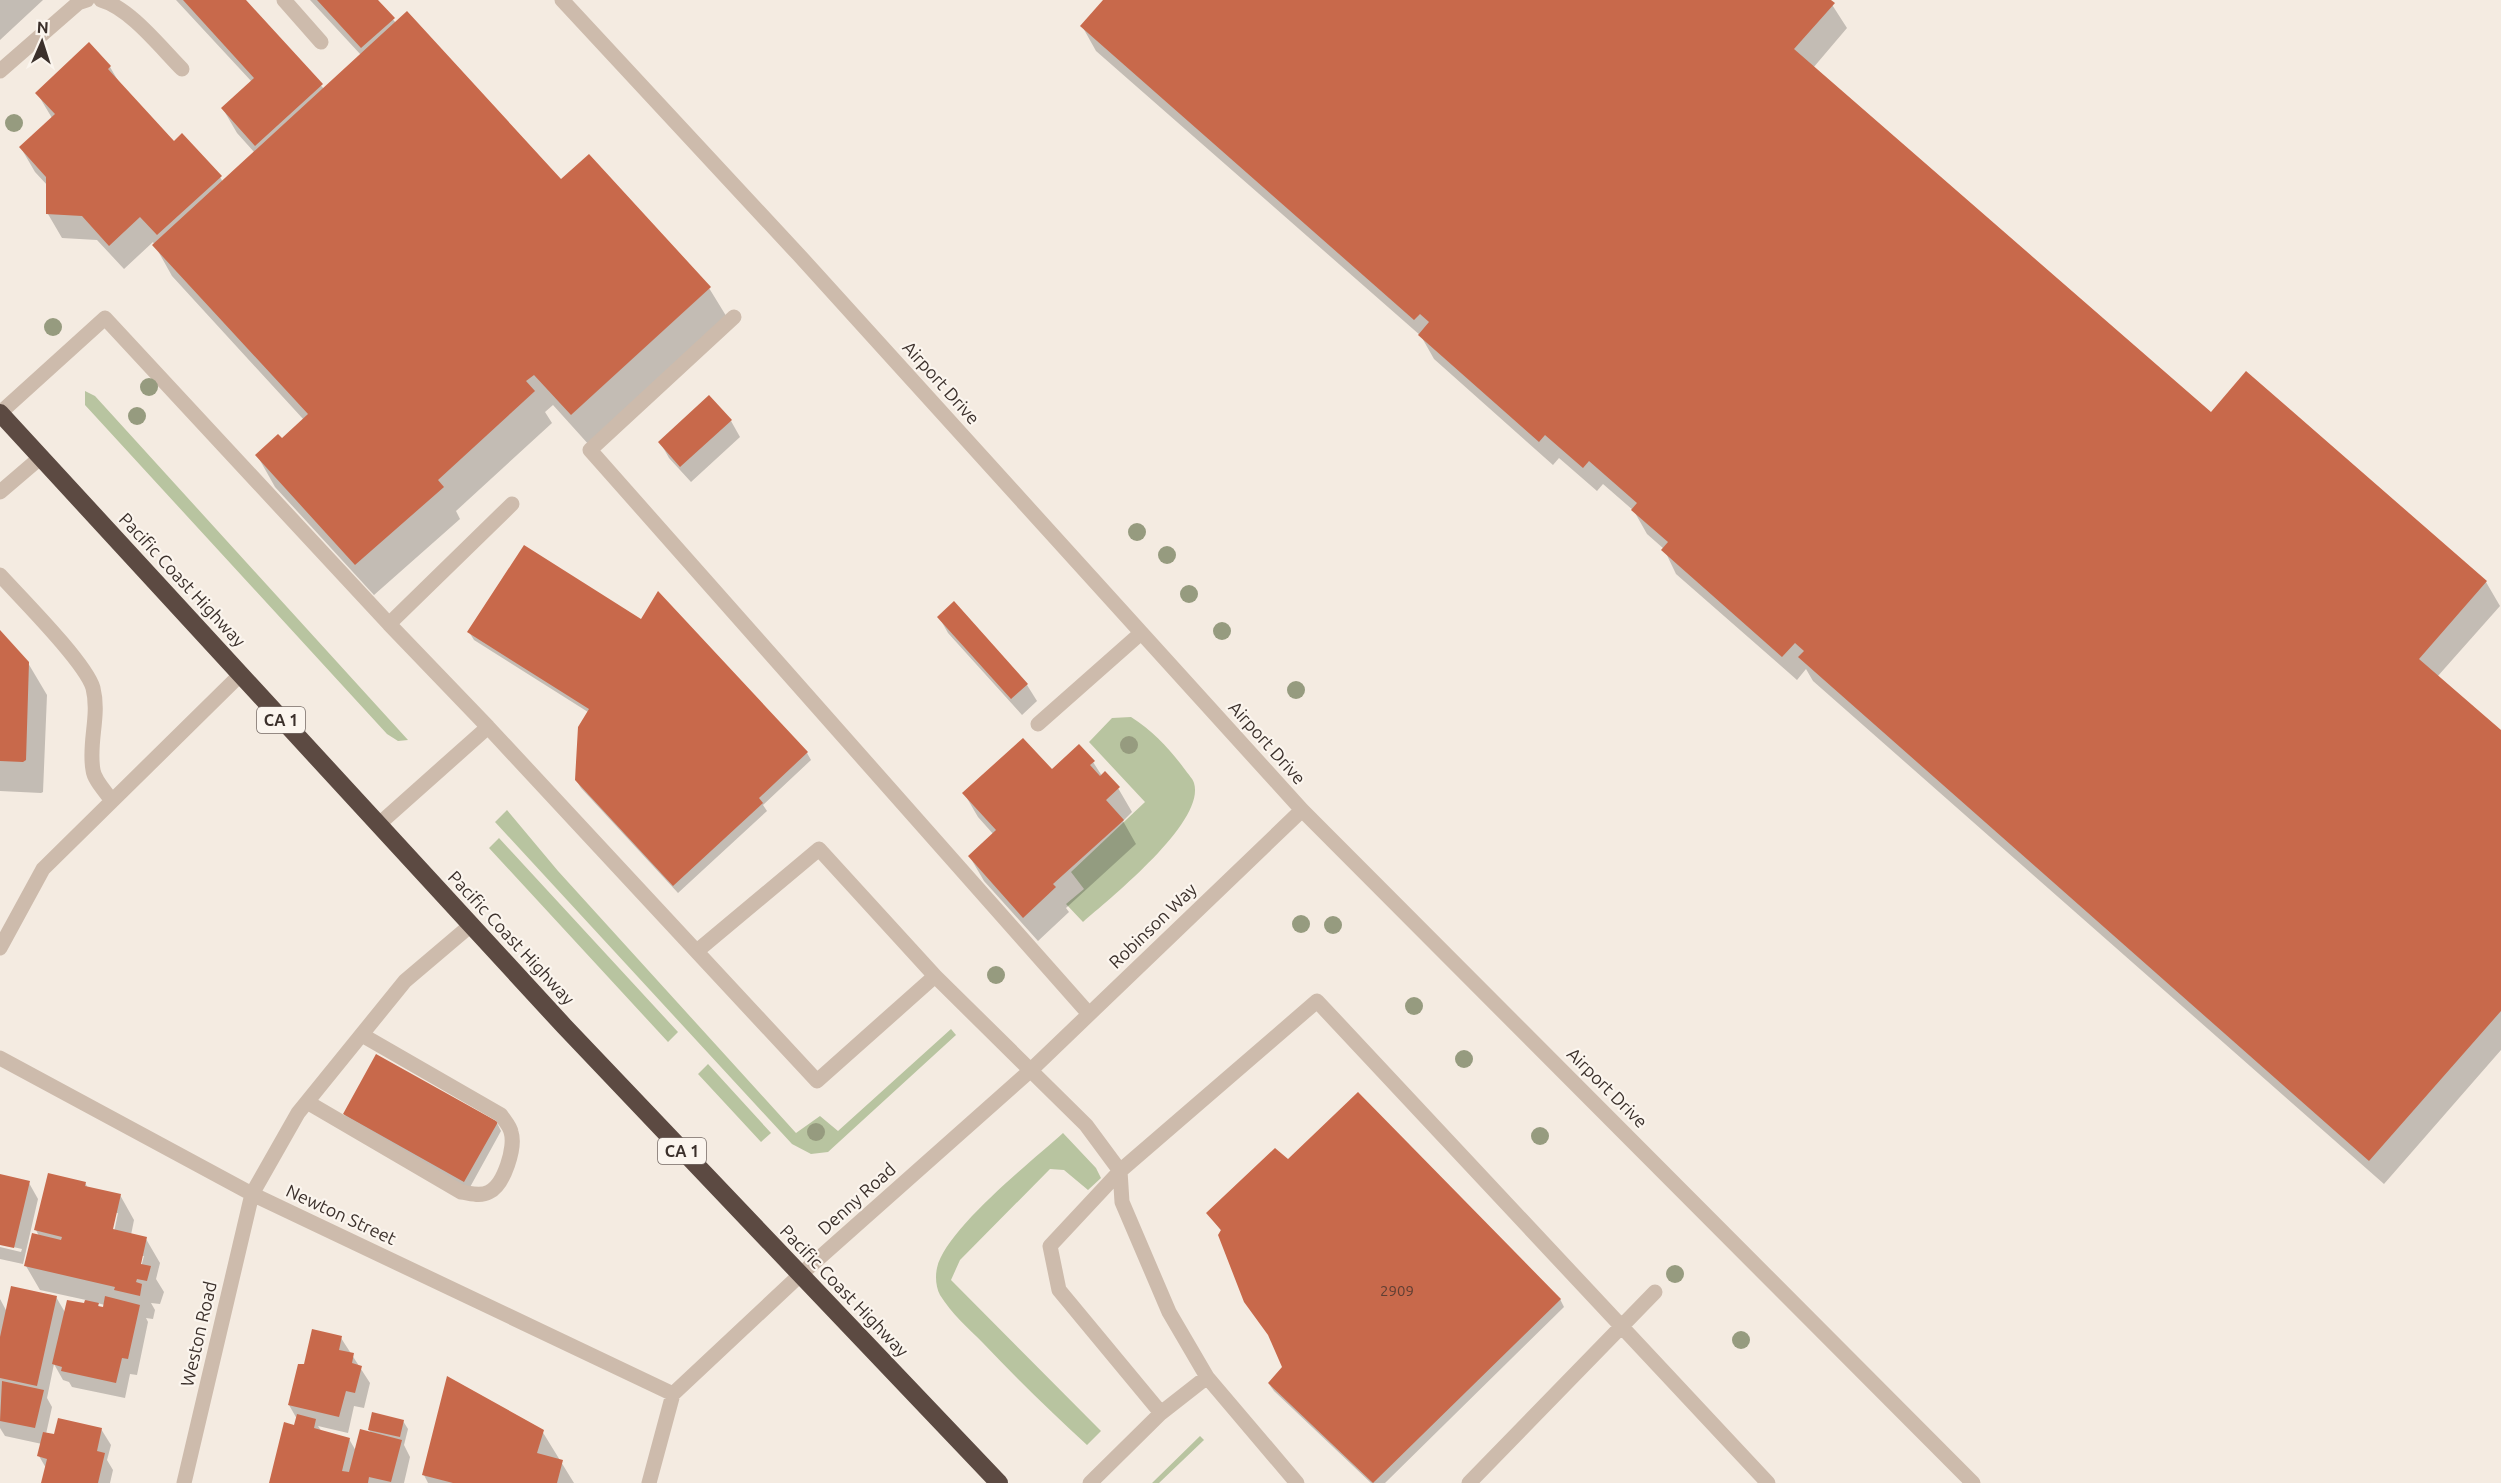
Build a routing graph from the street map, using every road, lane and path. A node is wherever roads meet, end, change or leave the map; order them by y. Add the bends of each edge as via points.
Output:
1 (87, 0) edge
2 (101, 0) edge
3 (284, 0) edge
4 (562, 0) edge
5 (321, 42) dead end
6 (182, 69) dead end
7 (0, 71) edge
8 (734, 318) dead end
9 (0, 413) edge
10 (41, 457) junction
11 (0, 492) edge
12 (512, 504) dead end
13 (0, 574) edge
14 (389, 624) junction
15 (1141, 633) junction
16 (240, 675) junction
17 (1038, 724) dead end
18 (488, 727) junction
19 (112, 801) junction
20 (1302, 810) junction
21 (378, 825) junction
22 (471, 925) junction
23 (0, 948) edge
24 (697, 951) junction
25 (935, 976) junction
26 (1089, 1014) junction
27 (362, 1035) junction
28 (0, 1058) edge
29 (1031, 1070) junction
30 (307, 1102) junction
31 (1120, 1170) junction
32 (252, 1194) junction
33 (800, 1275) junction
34 (1655, 1292) dead end
35 (1622, 1327) junction
36 (1207, 1377) junction
37 (673, 1394) junction
38 (1161, 1413) junction
39 (1963, 1479) edge
40 (184, 1483) edge
41 (649, 1483) edge
42 (999, 1483) edge
43 (1090, 1483) edge
44 (1297, 1483) edge
45 (1468, 1483) edge
46 (1768, 1483) edge

1 - 7 street via 78,3
2 - 6 street via 125,12
3 - 5 street
4 - 15 street, Airport Drive
8 - 26 street via 590,450
9 - 10 highway, Pacific Coast Highway / CA 1
9 - 14 street via 105,318
10 - 11 street
10 - 16 highway, Pacific Coast Highway / CA 1
12 - 14 street
13 - 19 street via 75,659 93,686 97,721 93,772
14 - 18 street
15 - 17 street
15 - 20 street, Airport Drive
16 - 19 street
16 - 21 highway, Pacific Coast Highway / CA 1
18 - 21 street
18 - 24 street
19 - 23 street via 43,868
20 - 26 street, Robinson Way
20 - 39 street, Airport Drive
21 - 22 highway, Pacific Coast Highway / CA 1
22 - 27 street, Weston Road via 405,981
22 - 33 highway, Pacific Coast Highway / CA 1
24 - 25 street via 819,849
24 - 25 street via 817,1081
25 - 29 street
26 - 29 street, Robinson Way
27 - 30 street, Weston Road
27 - 30 street via 501,1115 511,1132 512,1149 502,1178 490,1192 460,1192
28 - 32 street, Newton Street
29 - 31 street via 1086,1125
29 - 33 street, Denny Road
30 - 32 street, Weston Road
31 - 35 street via 1317,1000
31 - 36 street via 1122,1202 1133,1234 1168,1312
31 - 38 street via 1050,1246 1059,1290
32 - 37 street, Newton Street
32 - 40 street, Weston Road
33 - 37 street, Denny Road
33 - 42 highway, Pacific Coast Highway / CA 1
34 - 35 street
35 - 45 street
35 - 46 street
36 - 38 street
36 - 44 street
37 - 41 street
38 - 43 street

